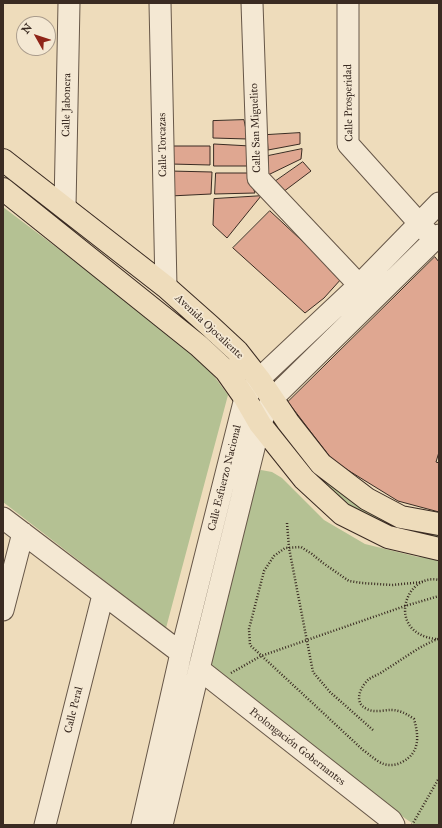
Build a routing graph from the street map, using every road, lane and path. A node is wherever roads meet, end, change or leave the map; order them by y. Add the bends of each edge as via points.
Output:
1 (69, 3) edge
2 (160, 3) edge
3 (252, 3) edge
4 (348, 3) edge
5 (3, 160) edge
6 (3, 189) edge
7 (439, 203) edge
8 (65, 207) junction
9 (420, 223) junction
10 (437, 240) edge
11 (359, 285) junction
12 (166, 287) junction
13 (259, 378) junction
14 (245, 398) junction
15 (272, 399) junction
16 (260, 424) junction
17 (3, 518) edge
18 (287, 523) dead end
19 (439, 524) edge
20 (23, 533) junction
21 (289, 548) junction
22 (439, 549) edge
23 (439, 580) edge
24 (423, 582) junction
25 (103, 595) junction
26 (439, 596) edge
27 (405, 606) junction
28 (3, 610) edge
29 (438, 639) edge
30 (308, 641) junction
31 (181, 653) junction
32 (261, 656) junction
33 (199, 669) junction
34 (215, 683) junction
35 (373, 730) dead end
36 (439, 778) edge
37 (45, 825) edge
38 (142, 825) edge
39 (162, 825) edge
40 (394, 825) edge
41 (412, 825) edge

1 - 8 street, Calle Jabonera
2 - 12 street, Calle Torcazas
3 - 11 street, Calle San Miguelito via 258,178
4 - 9 street, Calle Prosperidad via 348,144
5 - 8 main road, Avenida Ojocaliente
6 - 14 main road, Avenida Ojocaliente via 199,346 226,371
7 - 9 street, Calle Esfuerzo Nacional
8 - 12 main road, Avenida Ojocaliente
9 - 10 street, Calle Prosperidad
9 - 11 street, Calle Esfuerzo Nacional
10 - 15 street, Calle Esfuerzo Nacional
11 - 13 street, Calle Esfuerzo Nacional
12 - 13 main road, Avenida Ojocaliente via 237,351
13 - 14 street, Calle Esfuerzo Nacional
13 - 15 main road, Avenida Ojocaliente
14 - 16 main road, Avenida Ojocaliente
14 - 31 street, Calle Esfuerzo Nacional
15 - 16 street, Calle Esfuerzo Nacional
15 - 19 main road, Avenida Ojocaliente via 321,464 367,498 401,517
16 - 22 main road, Avenida Ojocaliente via 304,479 342,514 388,537
16 - 33 street, Calle Esfuerzo Nacional
17 - 20 street
18 - 21 path
20 - 25 street
20 - 28 street
21 - 24 path via 301,547 349,580 392,585
21 - 30 path
21 - 32 path via 274,556 264,571 254,605 249,629 250,645
23 - 24 path
24 - 27 path via 415,586 408,595
25 - 31 street
25 - 37 street, Calle Peral
26 - 27 path
27 - 29 path via 406,619 414,631 425,638
27 - 30 path
29 - 32 path via 370,679 361,688 358,698 367,709 392,710 406,713 414,719 416,749 409,759 397,765 383,764 363,750
30 - 32 path
30 - 35 path via 313,672 330,692
31 - 38 street, Calle Esfuerzo Nacional
32 - 34 path
33 - 34 street, Prolongación Gobernantes
33 - 39 street, Calle Esfuerzo Nacional
34 - 40 street, Prolongación Gobernantes via 391,820
36 - 41 path

